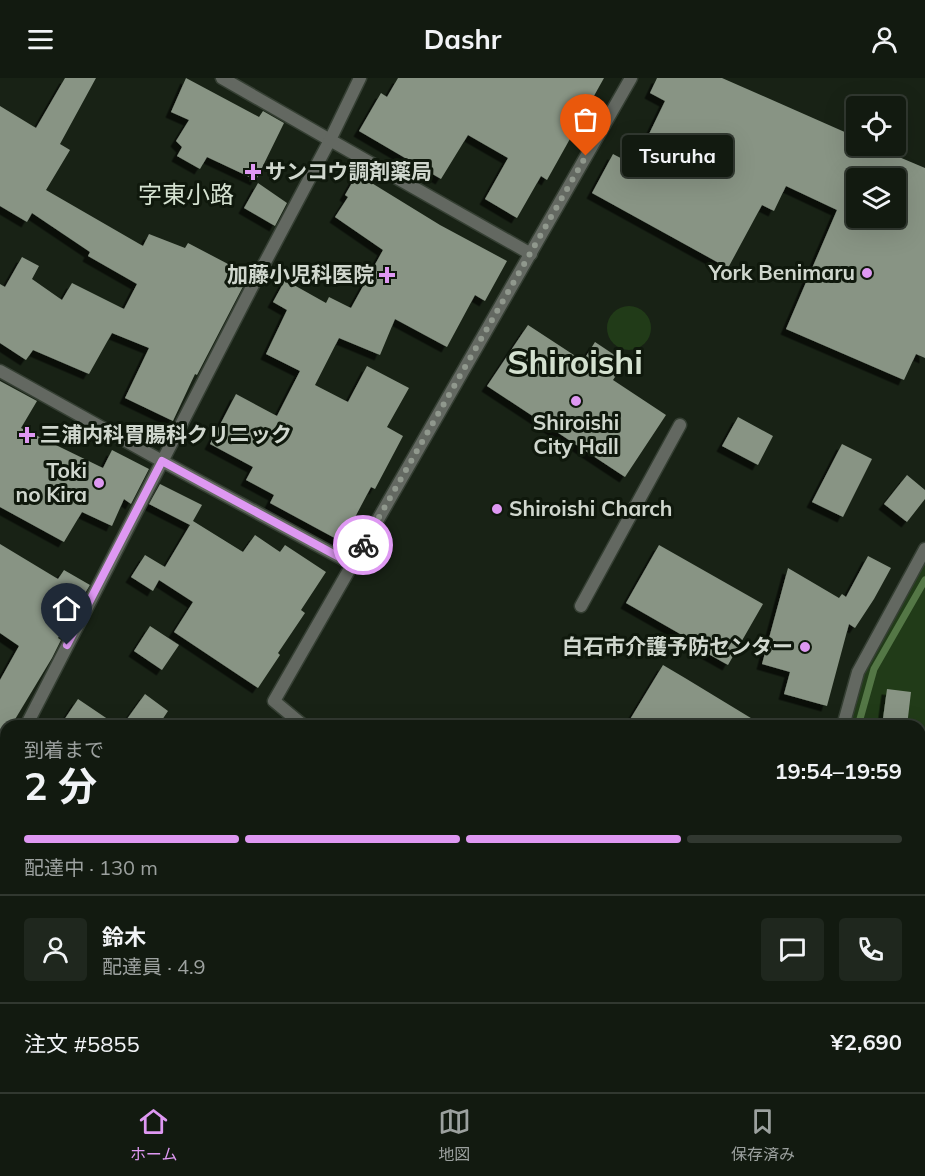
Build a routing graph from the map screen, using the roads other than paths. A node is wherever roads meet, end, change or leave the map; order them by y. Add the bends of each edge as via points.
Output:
1 (222, 78) edge
2 (360, 78) edge
3 (631, 78) edge
4 (330, 140) junction
5 (531, 254) junction
6 (0, 371) edge
7 (680, 425) dead end
8 (162, 461) junction
9 (925, 549) edge
10 (352, 564) junction
11 (581, 606) dead end
12 (29, 720) edge
13 (297, 720) edge
14 (845, 720) edge

1 - 4 street
2 - 4 street
3 - 5 street
4 - 5 street
4 - 8 street
5 - 10 street
6 - 8 street
7 - 11 street
8 - 10 street
8 - 12 street
9 - 14 street via 858,672
10 - 13 street via 274,700

